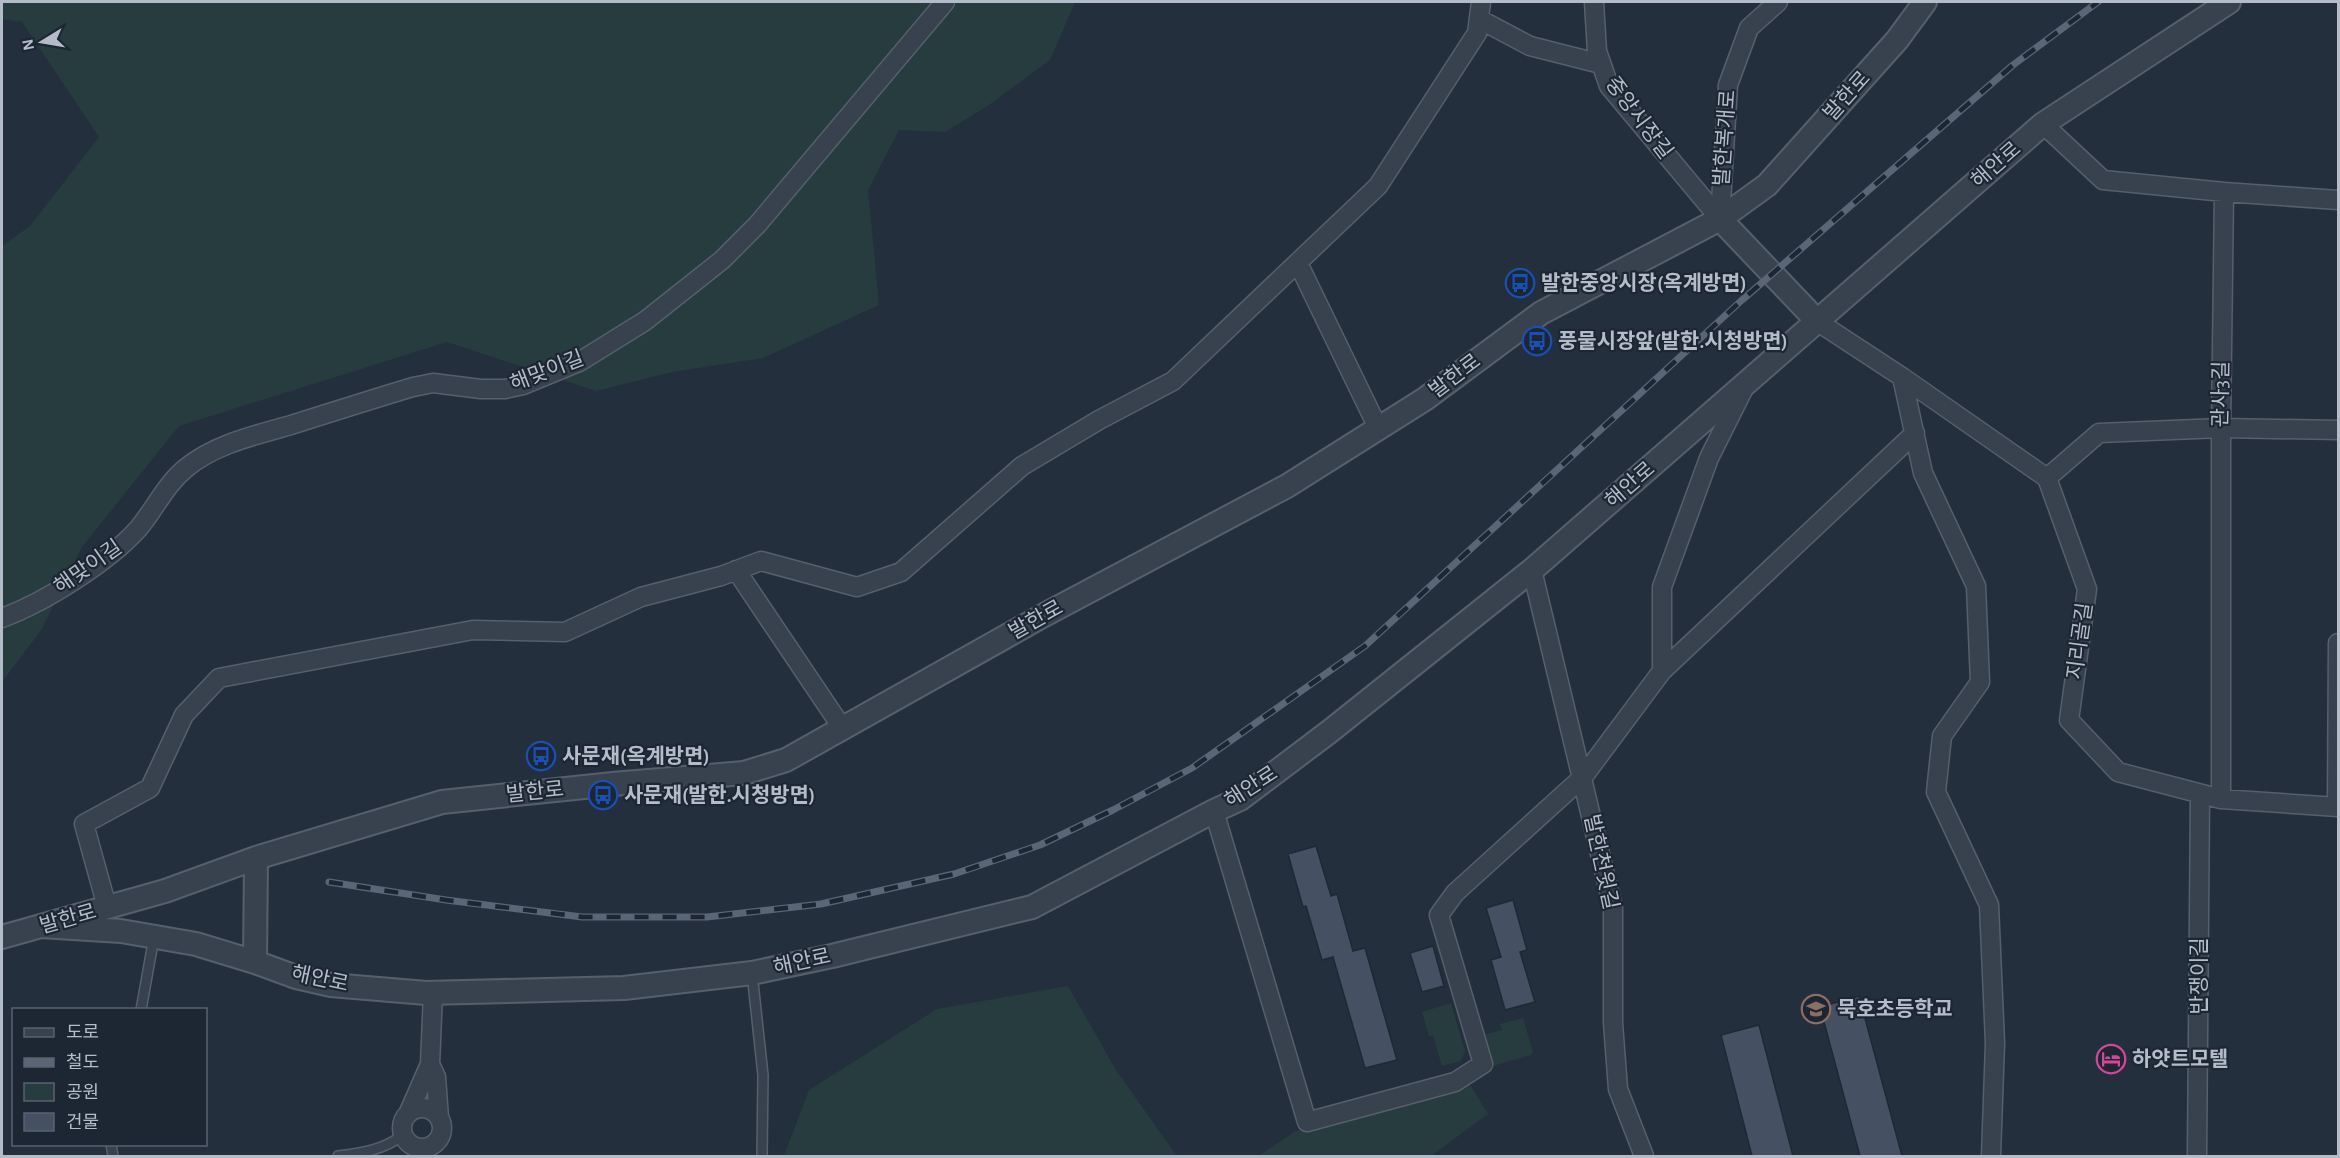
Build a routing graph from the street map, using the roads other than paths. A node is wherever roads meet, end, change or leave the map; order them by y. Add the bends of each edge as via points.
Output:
1 (945, 2) edge
2 (1594, 2) edge
3 (1778, 2) edge
4 (1925, 2) edge
5 (2229, 2) edge
6 (1480, 10) edge
7 (1601, 64) junction
8 (2043, 124) junction
9 (2224, 192) junction
10 (2338, 200) edge
11 (1720, 219) junction
12 (1298, 263) junction
13 (1818, 322) junction
14 (1902, 377) junction
15 (1744, 386) junction
16 (2221, 428) junction
17 (1378, 429) junction
18 (2338, 430) edge
19 (1915, 433) junction
20 (2047, 478) junction
21 (736, 570) junction
22 (1532, 570) junction
23 (2, 618) edge
24 (2338, 644) edge
25 (1662, 672) junction
26 (843, 729) junction
27 (1582, 777) junction
28 (2200, 795) junction
29 (2221, 799) junction
30 (2338, 806) edge
31 (1214, 811) junction
32 (256, 858) junction
33 (107, 907) junction
34 (41, 926) junction
35 (2, 937) edge
36 (154, 937) junction
37 (255, 962) junction
38 (752, 973) junction
39 (433, 993) junction
40 (141, 1008) edge
41 (430, 1064) junction
42 (408, 1114) junction
43 (439, 1118) junction
44 (407, 1145) edge
45 (438, 1148) edge
46 (338, 1156) edge
47 (762, 1156) edge
48 (1644, 1156) edge
49 (1991, 1156) edge
50 (2197, 1156) edge

1 - 23 street, 해맞이길 via 757,225 722,260 645,321 579,362 523,385 505,389 441,383 413,387 238,441 202,457 167,486 118,550 24,610
2 - 7 street, 중앙시장길
3 - 11 street, 발한복개로 via 1749,28 1728,85
4 - 11 street, 발한로 via 1897,40 1767,185
5 - 8 street, 해안로
6 - 7 street via 1530,46
6 - 12 street via 1477,33 1378,186
7 - 11 street, 중앙시장길 via 1609,86
8 - 9 street via 2103,180
8 - 13 street, 해안로
9 - 10 street
9 - 16 street, 관사3길
11 - 13 street
11 - 17 street, 발한로 via 1540,313
12 - 17 street
12 - 21 street via 1173,381 1022,466 901,572 857,587 761,561
13 - 14 street
13 - 15 street, 해안로
14 - 19 street
14 - 20 street
15 - 22 street, 해안로
15 - 25 street via 1709,458 1662,587
16 - 18 street
16 - 20 street via 2099,434
16 - 29 street, 관사3길
17 - 26 street, 발한로 via 1287,486 1046,614
19 - 25 street
19 - 49 street via 1923,473 1976,586 1980,681 1942,736 1936,792 1989,905 1995,1043
20 - 28 street, 지리골길 via 2087,590 2069,720 2118,772
21 - 26 street
21 - 33 street via 641,597 565,632 473,630 219,678 184,715 150,788 84,824
22 - 27 street, 발한천윗길
22 - 31 street, 해안로 via 1320,739 1240,799
24 - 30 street
25 - 27 street
26 - 32 street, 발한로 via 786,760 744,773 442,802
27 - 31 street via 1455,893 1440,915 1483,1064 1455,1082 1307,1122
27 - 48 street, 발한천윗길 via 1613,908 1613,1023 1618,1089
28 - 29 street, 지리골길
28 - 50 street, 반쟁이길
29 - 30 street, 지리골길
31 - 38 street, 해안로 via 1032,907
32 - 33 street, 발한로
32 - 37 street
33 - 34 street, 발한로
34 - 35 street, 발한로
34 - 36 street, 해안로
36 - 37 street, 해안로 via 196,944
36 - 40 lane
37 - 39 street, 해안로 via 331,985
38 - 39 street, 해안로 via 624,988
38 - 47 lane via 763,1075
39 - 41 street
41 - 42 street
41 - 43 street via 436,1077
42 - 43 street via 422,1108
42 - 44 street via 402,1126
43 - 45 street
44 - 45 street
44 - 46 lane

